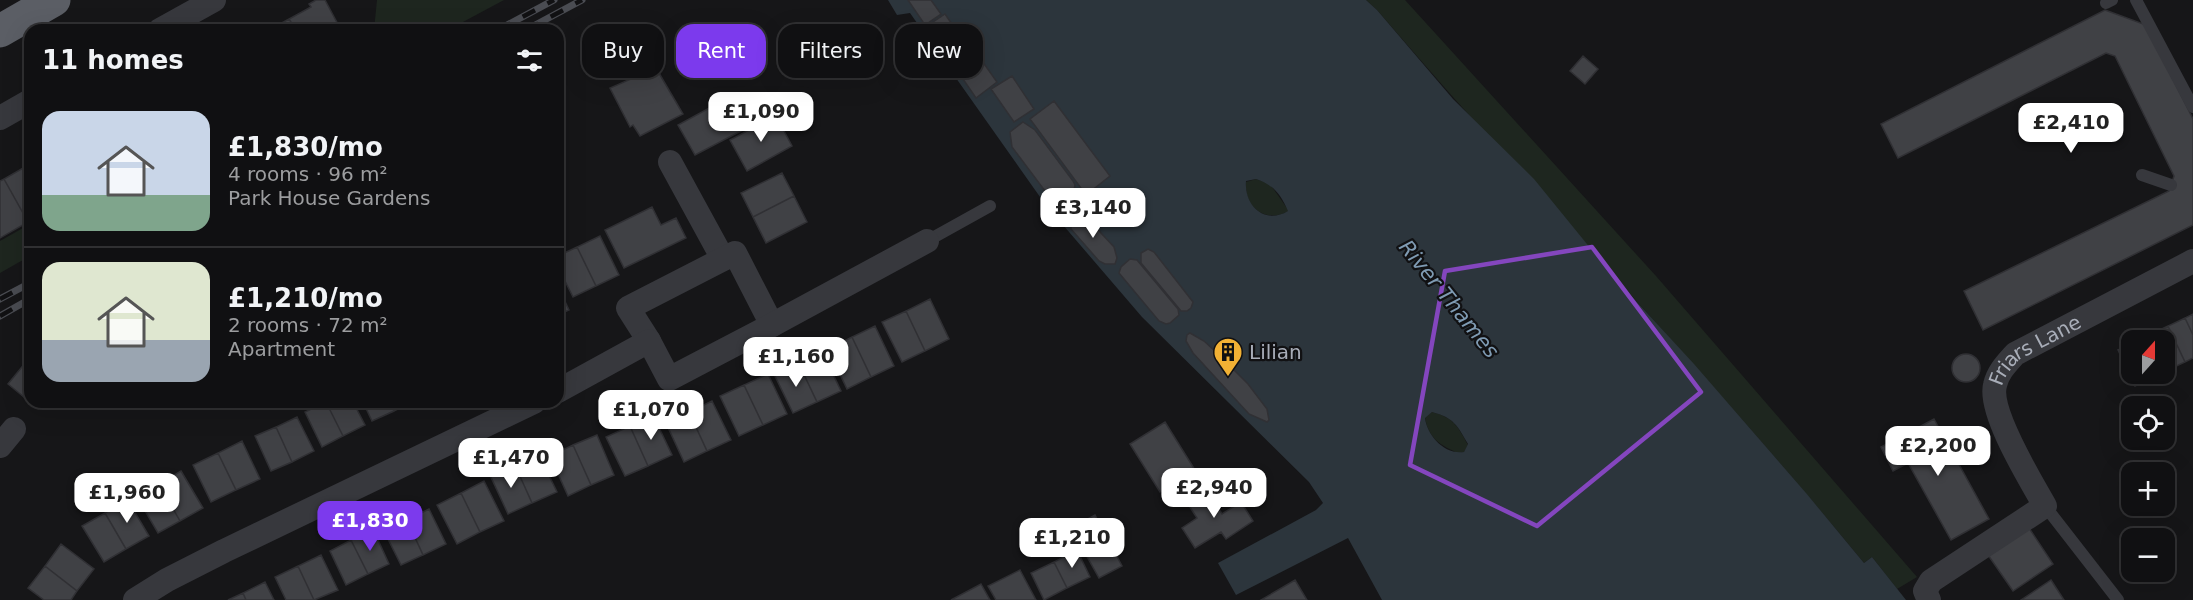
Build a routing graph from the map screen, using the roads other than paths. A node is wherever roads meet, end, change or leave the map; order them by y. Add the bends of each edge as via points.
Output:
1 (54, 0) edge
2 (214, 0) edge
3 (2136, 0) edge
4 (171, 24) edge
5 (0, 31) edge
6 (24, 104) edge
7 (2193, 107) edge
8 (0, 118) edge
9 (670, 162) dead end
10 (2142, 175) dead end
11 (2171, 185) dead end
12 (990, 206) dead end
13 (927, 241) joint
14 (723, 259) junction
15 (2192, 263) edge
16 (772, 325) junction
17 (649, 341) junction
18 (564, 388) edge
19 (522, 408) edge
20 (2044, 506) junction
21 (1930, 590) edge
22 (135, 600) edge
23 (2118, 600) edge

1 - 5 highway
2 - 4 street
3 - 7 lane
6 - 8 street
9 - 14 street
10 - 11 lane
12 - 13 lane
13 - 16 street
14 - 16 street via 735,253
14 - 17 street via 628,308
15 - 20 street, Friars Lane via 2015,354 2001,369 1994,388 2001,423
16 - 17 street via 669,378
17 - 18 street
19 - 22 street via 224,551
20 - 21 street
20 - 23 lane

